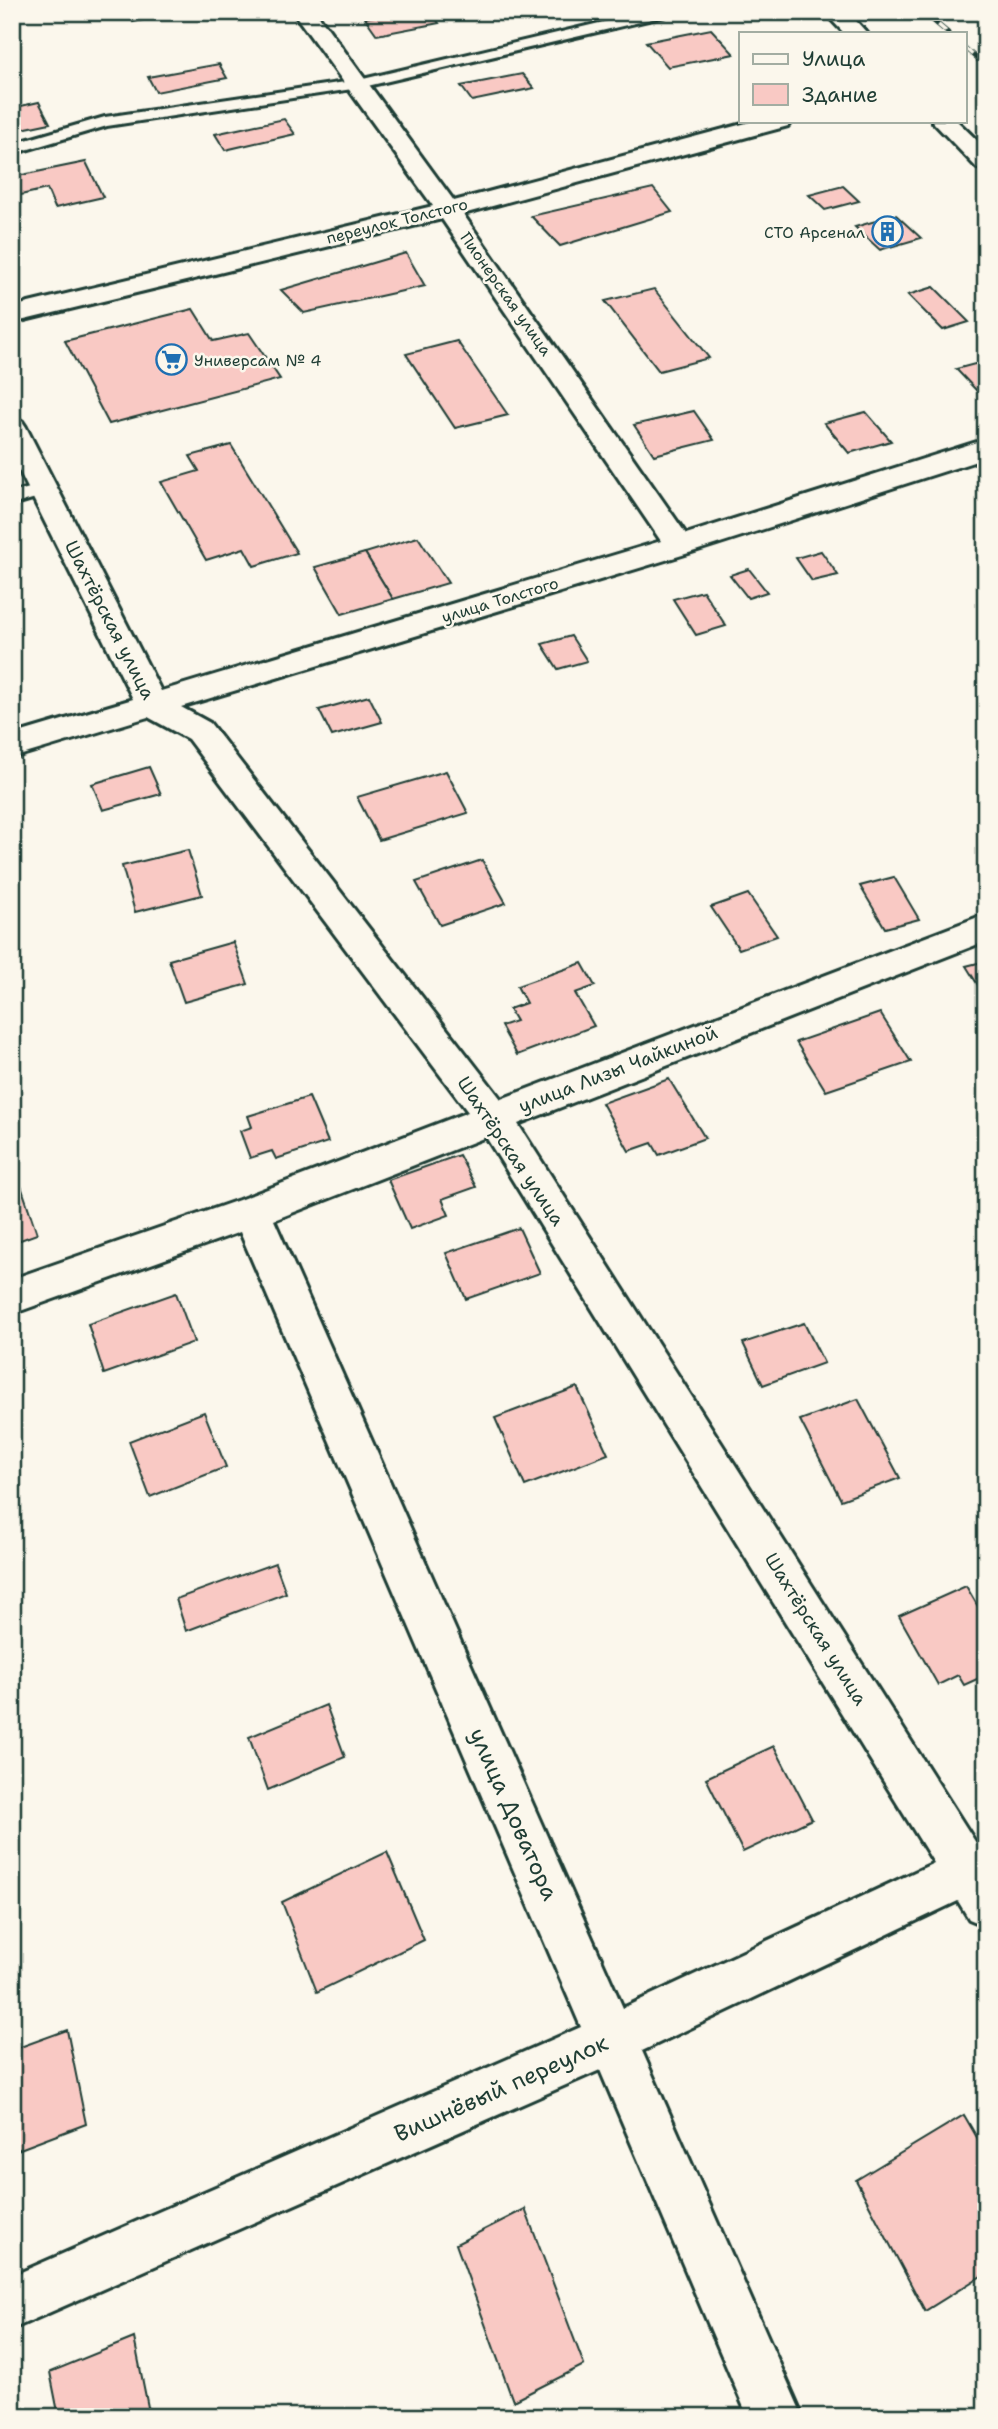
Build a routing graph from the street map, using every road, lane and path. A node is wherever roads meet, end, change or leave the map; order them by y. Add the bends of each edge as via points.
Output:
1 (304, 12) edge
2 (665, 12) edge
3 (835, 12) edge
4 (855, 32) edge
5 (359, 84) junction
6 (776, 122) edge
7 (945, 122) edge
8 (12, 149) edge
9 (986, 163) edge
10 (447, 210) junction
11 (12, 315) edge
12 (12, 427) edge
13 (986, 448) edge
14 (28, 494) edge
15 (679, 546) junction
16 (152, 705) junction
17 (12, 747) edge
18 (986, 927) edge
19 (493, 1118) junction
20 (251, 1212) junction
21 (12, 1297) edge
22 (980, 1879) edge
23 (612, 2039) junction
24 (12, 2303) edge
25 (776, 2417) edge

1 - 5 street, Пионерская улица
2 - 5 lane
3 - 4 street
5 - 8 lane via 105,122
5 - 10 street, Пионерская улица
6 - 10 street, переулок Толстого
7 - 9 street
10 - 11 street, переулок Толстого
10 - 15 street, Пионерская улица
12 - 14 street, Шахтёрская улица
13 - 15 street, улица Толстого
14 - 16 street, Шахтёрская улица
15 - 16 street, улица Толстого
16 - 17 street, улица Толстого
16 - 19 street, Шахтёрская улица via 199,731
18 - 19 street, улица Лизы Чайкиной
19 - 20 street, улица Лизы Чайкиной
19 - 22 street, Шахтёрская улица
20 - 21 street, улица Лизы Чайкиной
20 - 23 street, улица Доватора
22 - 23 street, Вишнёвый переулок
23 - 24 street, Вишнёвый переулок
23 - 25 street, улица Доватора

